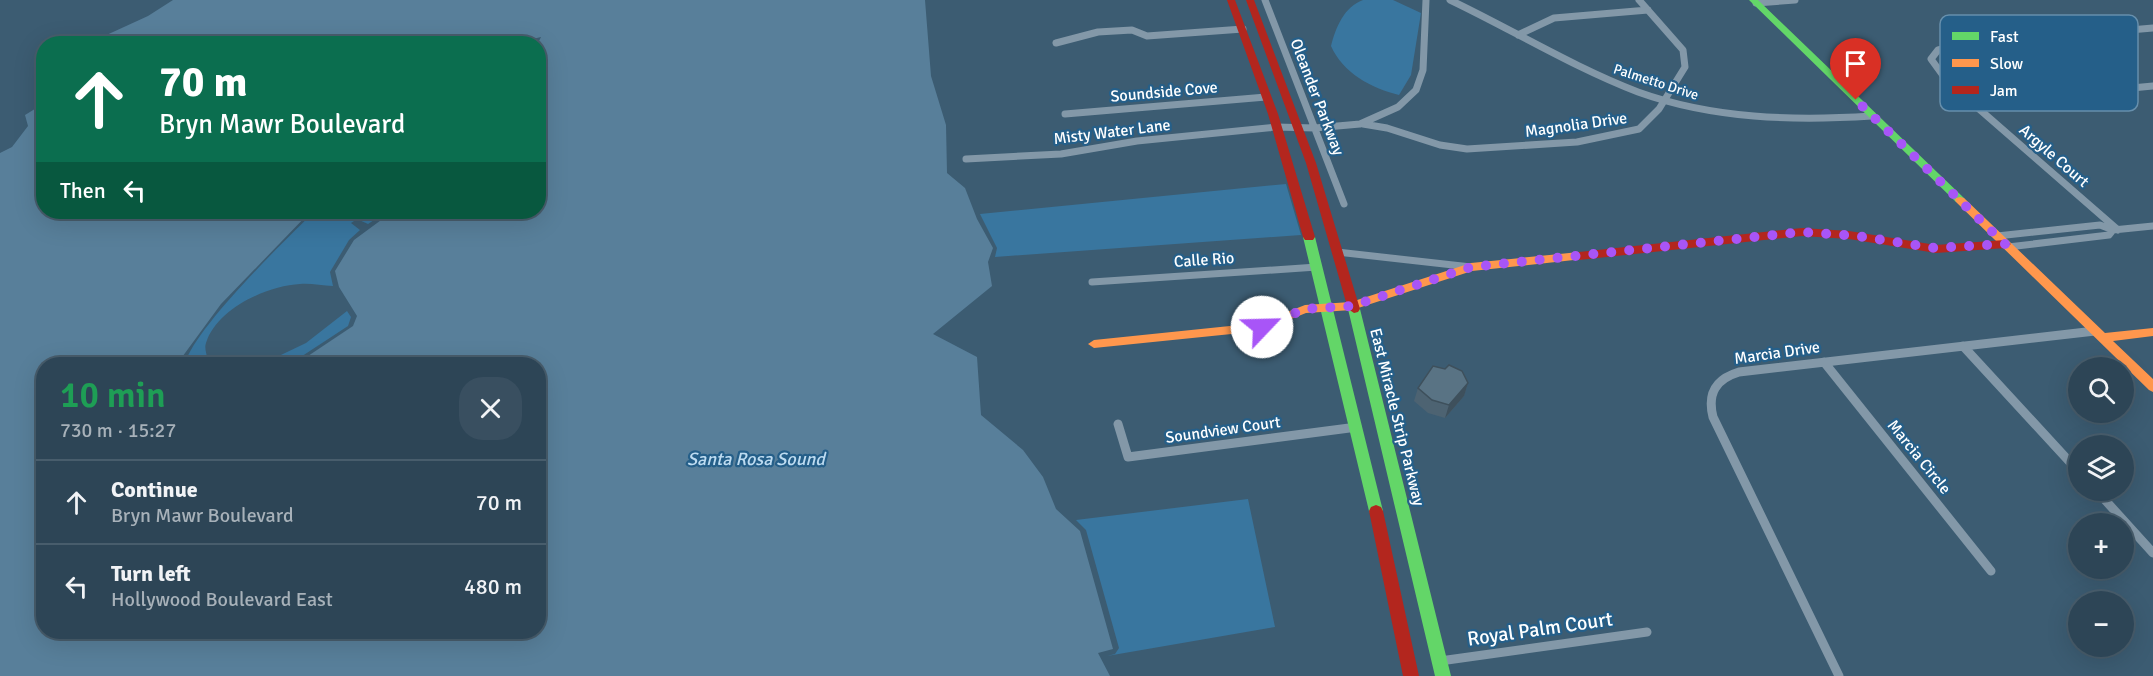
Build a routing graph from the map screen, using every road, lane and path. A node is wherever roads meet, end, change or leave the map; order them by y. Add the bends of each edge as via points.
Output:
1 (1232, 0) edge
2 (1250, 0) edge
3 (1265, 0) edge
4 (1426, 0) edge
5 (1450, 0) edge
6 (1639, 0) edge
7 (1795, 0) edge
8 (1755, 2) edge
9 (1648, 10) junction
10 (2153, 28) edge
11 (1243, 29) junction
12 (2138, 29) edge
13 (1518, 34) junction
14 (1056, 43) dead end
15 (1940, 50) edge
16 (1940, 71) edge
17 (2153, 86) edge
18 (2138, 87) edge
19 (1266, 97) junction
20 (1664, 100) junction
21 (1981, 111) edge
22 (1065, 114) dead end
23 (1872, 116) junction
24 (1360, 123) junction
25 (1276, 127) junction
26 (1298, 128) junction
27 (1315, 128) junction
28 (966, 159) dead end
29 (1344, 204) dead end
30 (2153, 226) edge
31 (2116, 230) junction
32 (2003, 243) junction
33 (1337, 252) junction
34 (1317, 267) junction
35 (1471, 267) junction
36 (1092, 282) dead end
37 (1352, 306) junction
38 (1328, 308) junction
39 (2153, 332) edge
40 (2098, 335) junction
41 (1094, 344) dead end
42 (1963, 346) junction
43 (1824, 362) junction
44 (2153, 387) edge
45 (1118, 424) dead end
46 (1357, 427) junction
47 (2068, 460) edge
48 (2106, 501) edge
49 (1403, 507) junction
50 (1375, 508) junction
51 (2153, 552) edge
52 (1991, 571) dead end
53 (1647, 632) dead end
54 (1439, 661) junction
55 (1411, 676) edge
56 (1443, 676) edge
57 (1839, 676) edge

1 - 11 main road
2 - 26 main road, East Miracle Strip Parkway
3 - 27 street, Oleander Parkway
4 - 24 street via 1423,70 1416,90 1398,107
5 - 13 street, Palmetto Drive
6 - 9 street, Magnolia Drive
7 - 8 street
8 - 23 main road
9 - 13 street via 1554,18
9 - 20 street, Magnolia Drive via 1676,40 1685,59 1685,67
10 - 12 street, Argyle Court
11 - 14 street via 1147,36 1128,30 1091,33
11 - 19 main road
13 - 20 street, Palmetto Drive via 1607,80
15 - 16 street, Argyle Court via 1931,59
17 - 18 street
19 - 22 street, Soundside Cove
19 - 25 main road
20 - 23 street, Palmetto Drive via 1764,119
20 - 24 street, Magnolia Drive via 1647,123 1620,136 1491,149 1452,148 1389,126
21 - 31 street, Argyle Court
23 - 32 main road
24 - 27 street, Misty Water Lane
25 - 26 street, Misty Water Lane
25 - 28 street, Misty Water Lane via 1137,141 1061,154
25 - 34 main road
26 - 27 street, Misty Water Lane
26 - 33 main road, East Miracle Strip Parkway
27 - 29 street, Oleander Parkway
30 - 31 street
31 - 32 street via 2109,235
31 - 32 street via 2100,225
32 - 35 main road via 1935,248 1802,232
32 - 40 main road
33 - 35 street
33 - 37 main road, East Miracle Strip Parkway
34 - 36 street, Calle Rio
34 - 38 main road
35 - 37 main road
37 - 38 main road
37 - 49 main road, East Miracle Strip Parkway
38 - 41 main road via 1305,309 1262,327
38 - 46 main road
39 - 40 main road
40 - 42 street, Marcia Drive
40 - 44 main road
42 - 43 street, Marcia Drive
42 - 47 street
43 - 52 street, Marcia Circle
43 - 57 street, Marcia Drive via 1727,375 1715,384 1709,398 1713,417
45 - 46 street, Soundview Court via 1128,457
46 - 50 main road
48 - 51 street
49 - 50 main road
49 - 54 main road, East Miracle Strip Parkway
50 - 55 main road
53 - 54 street, Royal Palm Court
54 - 56 main road, East Miracle Strip Parkway

